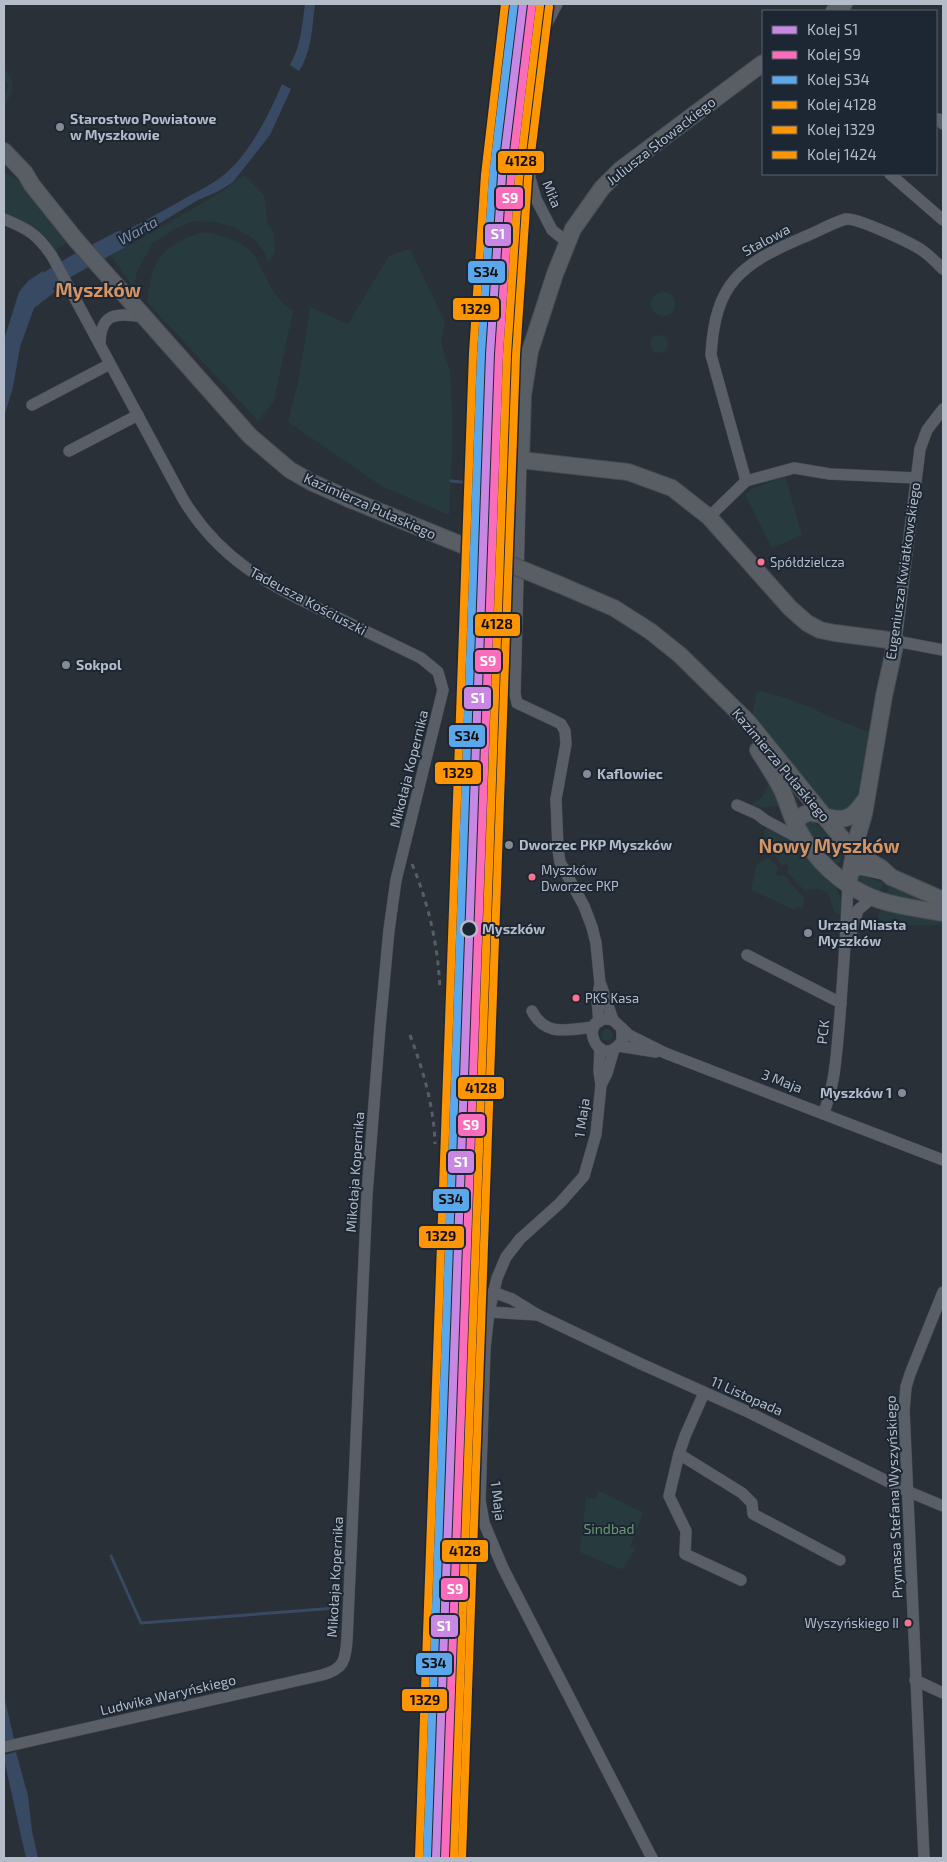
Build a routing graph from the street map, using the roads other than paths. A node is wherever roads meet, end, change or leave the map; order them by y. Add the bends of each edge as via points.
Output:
1 (557, 4) edge
2 (762, 64) edge
3 (4, 147) edge
4 (4, 168) edge
5 (891, 175) edge
6 (32, 185) junction
7 (4, 219) edge
8 (943, 220) edge
9 (566, 242) junction
10 (943, 269) edge
11 (144, 317) junction
12 (100, 346) junction
13 (110, 364) junction
14 (32, 405) dead end
15 (943, 410) edge
16 (138, 415) junction
17 (69, 451) dead end
18 (521, 460) junction
19 (916, 478) junction
20 (746, 481) junction
21 (709, 517) junction
22 (896, 641) junction
23 (943, 650) edge
24 (441, 682) joint
25 (727, 702) junction
26 (866, 798) junction
27 (737, 805) dead end
28 (822, 814) junction
29 (795, 824) junction
30 (805, 842) junction
31 (854, 852) junction
32 (891, 877) junction
33 (849, 880) junction
34 (872, 898) junction
35 (943, 900) edge
36 (943, 913) edge
37 (845, 951) junction
38 (747, 955) dead end
39 (600, 984) junction
40 (841, 1003) junction
41 (532, 1011) dead end
42 (613, 1020) junction
43 (596, 1024) junction
44 (622, 1028) junction
45 (564, 1030) junction
46 (596, 1044) junction
47 (616, 1048) junction
48 (665, 1053) junction
49 (601, 1085) junction
50 (823, 1114) junction
51 (943, 1160) edge
52 (493, 1292) junction
53 (943, 1292) edge
54 (489, 1312) junction
55 (538, 1315) junction
56 (704, 1393) junction
57 (679, 1454) junction
58 (908, 1491) junction
59 (943, 1506) edge
60 (840, 1560) dead end
61 (741, 1580) dead end
62 (338, 1669) joint
63 (915, 1680) junction
64 (943, 1693) edge
65 (4, 1747) edge
66 (652, 1858) edge
67 (924, 1858) edge

1 - 9 street, Miła via 545,27 530,178 536,199 552,230
2 - 9 main road, Juliusza Słowackiego via 620,170 602,188
3 - 6 main road, Kazimierza Pułaskiego
4 - 6 main road, Kazimierza Pułaskiego
5 - 8 street
6 - 11 main road, Kazimierza Pułaskiego
7 - 12 street, Tadeusza Kościuszki via 36,235 56,264
9 - 18 main road, Juliusza Słowackiego via 530,350
10 - 20 street, Stalowa via 922,250 871,226 846,219 776,249 743,270 726,292 717,318 711,355
11 - 12 street via 125,314 111,317 101,328
11 - 25 main road, Kazimierza Pułaskiego, bridge via 237,423 290,470 349,500 614,608 680,655
12 - 13 street, Tadeusza Kościuszki
13 - 14 street
13 - 16 street, Tadeusza Kościuszki
15 - 19 street, Eugeniusza Kwiatkowskiego via 923,440
16 - 17 street
16 - 24 street, Tadeusza Kościuszki via 194,517 225,552 260,578 421,658 438,672
18 - 21 main road via 628,472 672,488
18 - 39 street, Juliusza Słowackiego via 515,694 517,703 561,724 565,730 566,744 556,799 560,862 592,926
19 - 20 street via 830,474 794,468
19 - 22 street, Eugeniusza Kwiatkowskiego
20 - 21 street
21 - 22 main road via 808,623 820,630
22 - 23 street
22 - 26 main road, Eugeniusza Kwiatkowskiego
24 - 62 street, Mikołaja Kopernika via 440,704 396,880 388,939 367,1194 346,1655
25 - 28 main road, Kazimierza Pułaskiego via 748,722
25 - 29 main road, Kazimierza Pułaskiego via 774,774
26 - 28 main road via 856,813 846,818 836,819
26 - 31 main road, Eugeniusza Kwiatkowskiego
27 - 30 street
28 - 29 main road via 802,814
28 - 31 main road, Kazimierza Pułaskiego
29 - 30 main road, Kazimierza Pułaskiego
30 - 33 main road, Kazimierza Pułaskiego via 824,865
31 - 32 main road
31 - 33 main road, Eugeniusza Kwiatkowskiego
32 - 33 street via 860,868
32 - 35 main road
33 - 34 main road
33 - 37 street, PCK
34 - 36 main road
34 - 37 street, PCK via 858,910
37 - 40 street, PCK
38 - 40 street
39 - 42 street
39 - 43 street
40 - 50 street, PCK via 832,1087
41 - 45 street via 543,1026
42 - 43 street
42 - 44 street
43 - 45 street
43 - 46 street via 592,1036
44 - 47 street via 623,1035
44 - 48 street, 3 Maja via 629,1035
45 - 46 street
46 - 47 street via 609,1050
46 - 49 street, 1 Maja
47 - 48 street, 3 Maja
47 - 49 street, 1 Maja
48 - 50 street, 3 Maja
49 - 52 street, 1 Maja via 596,1134 584,1176 513,1247 501,1266
50 - 51 street, 3 Maja
52 - 54 street, 1 Maja
52 - 55 street, 11 Listopada
53 - 58 street, Prymasa Stefana Wyszyńskiego via 906,1387
54 - 55 street, 11 Listopada
54 - 66 street, 1 Maja via 480,1478 484,1523 503,1568
55 - 56 street, 11 Listopada
56 - 57 street
56 - 58 street, 11 Listopada
57 - 60 street via 742,1492 752,1503 753,1514
57 - 61 street via 669,1496 686,1531 685,1554
58 - 59 street, 11 Listopada
58 - 63 street, Prymasa Stefana Wyszyńskiego
62 - 65 street, Ludwika Waryńskiego via 322,1676
63 - 64 street
63 - 67 street, Prymasa Stefana Wyszyńskiego

